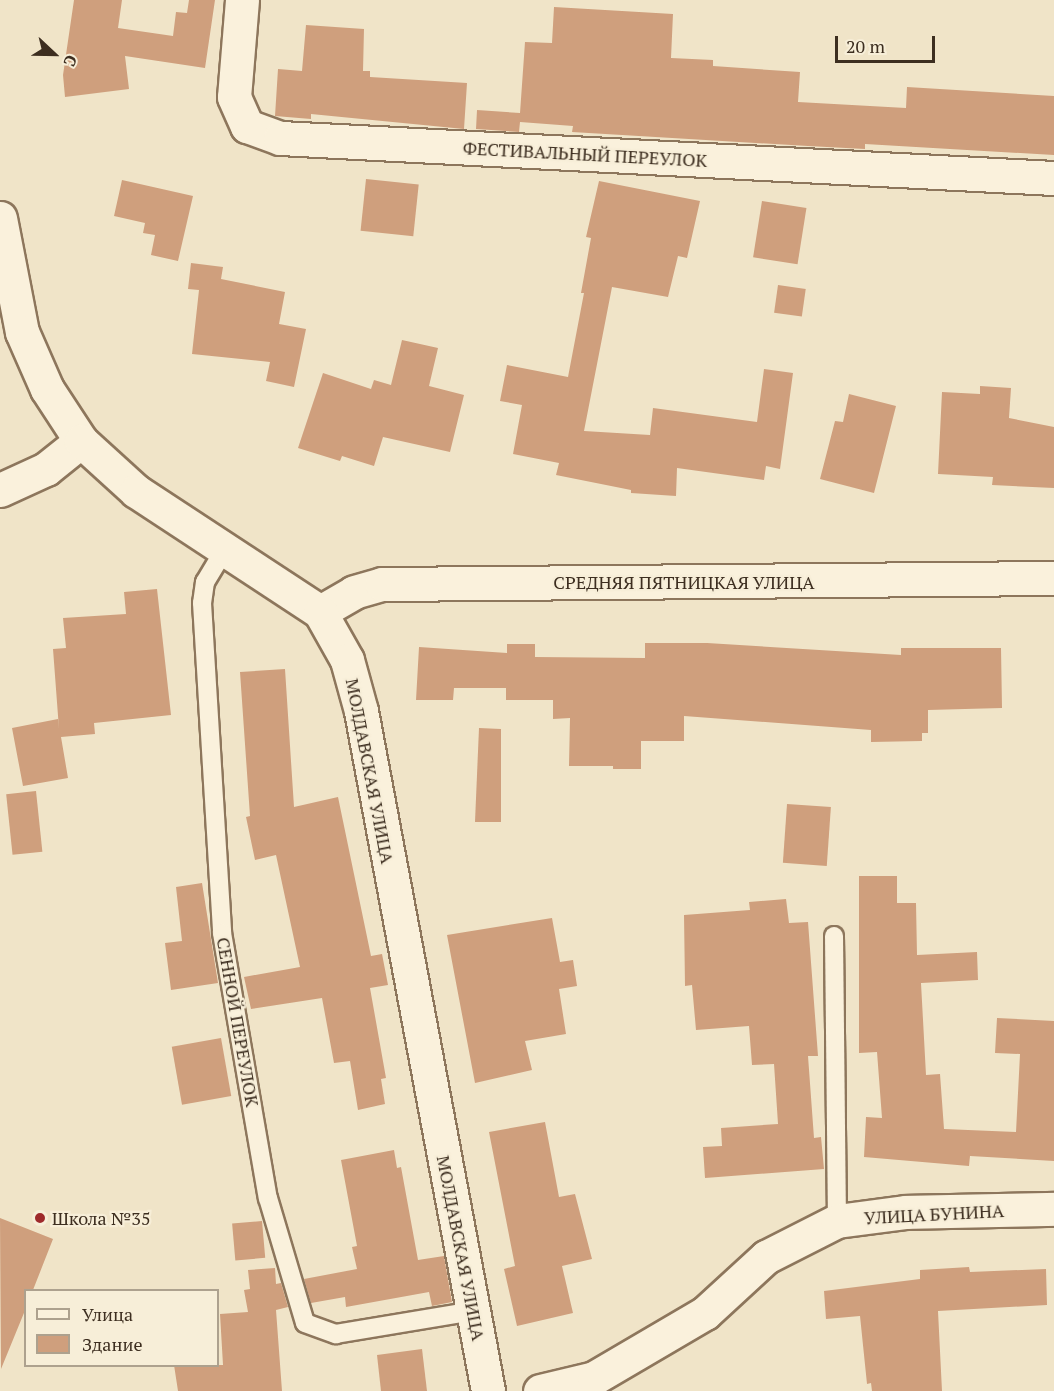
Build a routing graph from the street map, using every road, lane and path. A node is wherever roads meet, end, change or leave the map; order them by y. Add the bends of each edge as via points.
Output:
1 (242, 0) edge
2 (1054, 178) edge
3 (0, 218) edge
4 (81, 441) junction
5 (0, 490) edge
6 (225, 549) junction
7 (1054, 578) edge
8 (320, 612) junction
9 (834, 936) dead end
10 (1054, 1209) edge
11 (837, 1221) junction
12 (473, 1311) junction
13 (488, 1391) edge
14 (540, 1391) edge

1 - 2 street, ФЕСТИВАЛЬНЫЙ ПЕРЕУЛОК via 234,97 247,126 280,138
3 - 4 street, МОЛДАВСКАЯ УЛИЦА via 22,332 47,389
4 - 5 street via 46,469
4 - 6 street, МОЛДАВСКАЯ УЛИЦА via 136,491
6 - 8 street, МОЛДАВСКАЯ УЛИЦА
6 - 12 lane, СЕННОЙ ПЕРЕУЛОК via 205,582 202,603 222,933 268,1198 305,1323 336,1334
7 - 8 street, СРЕДНЯЯ ПЯТНИЦКАЯ УЛИЦА via 382,584 354,592
8 - 12 street, МОЛДАВСКАЯ УЛИЦА via 347,660 361,711
9 - 11 lane
10 - 11 street, УЛИЦА БУНИНА via 906,1212
11 - 14 street, УЛИЦА БУНИНА via 766,1257 705,1313 594,1378
12 - 13 street, МОЛДАВСКАЯ УЛИЦА

